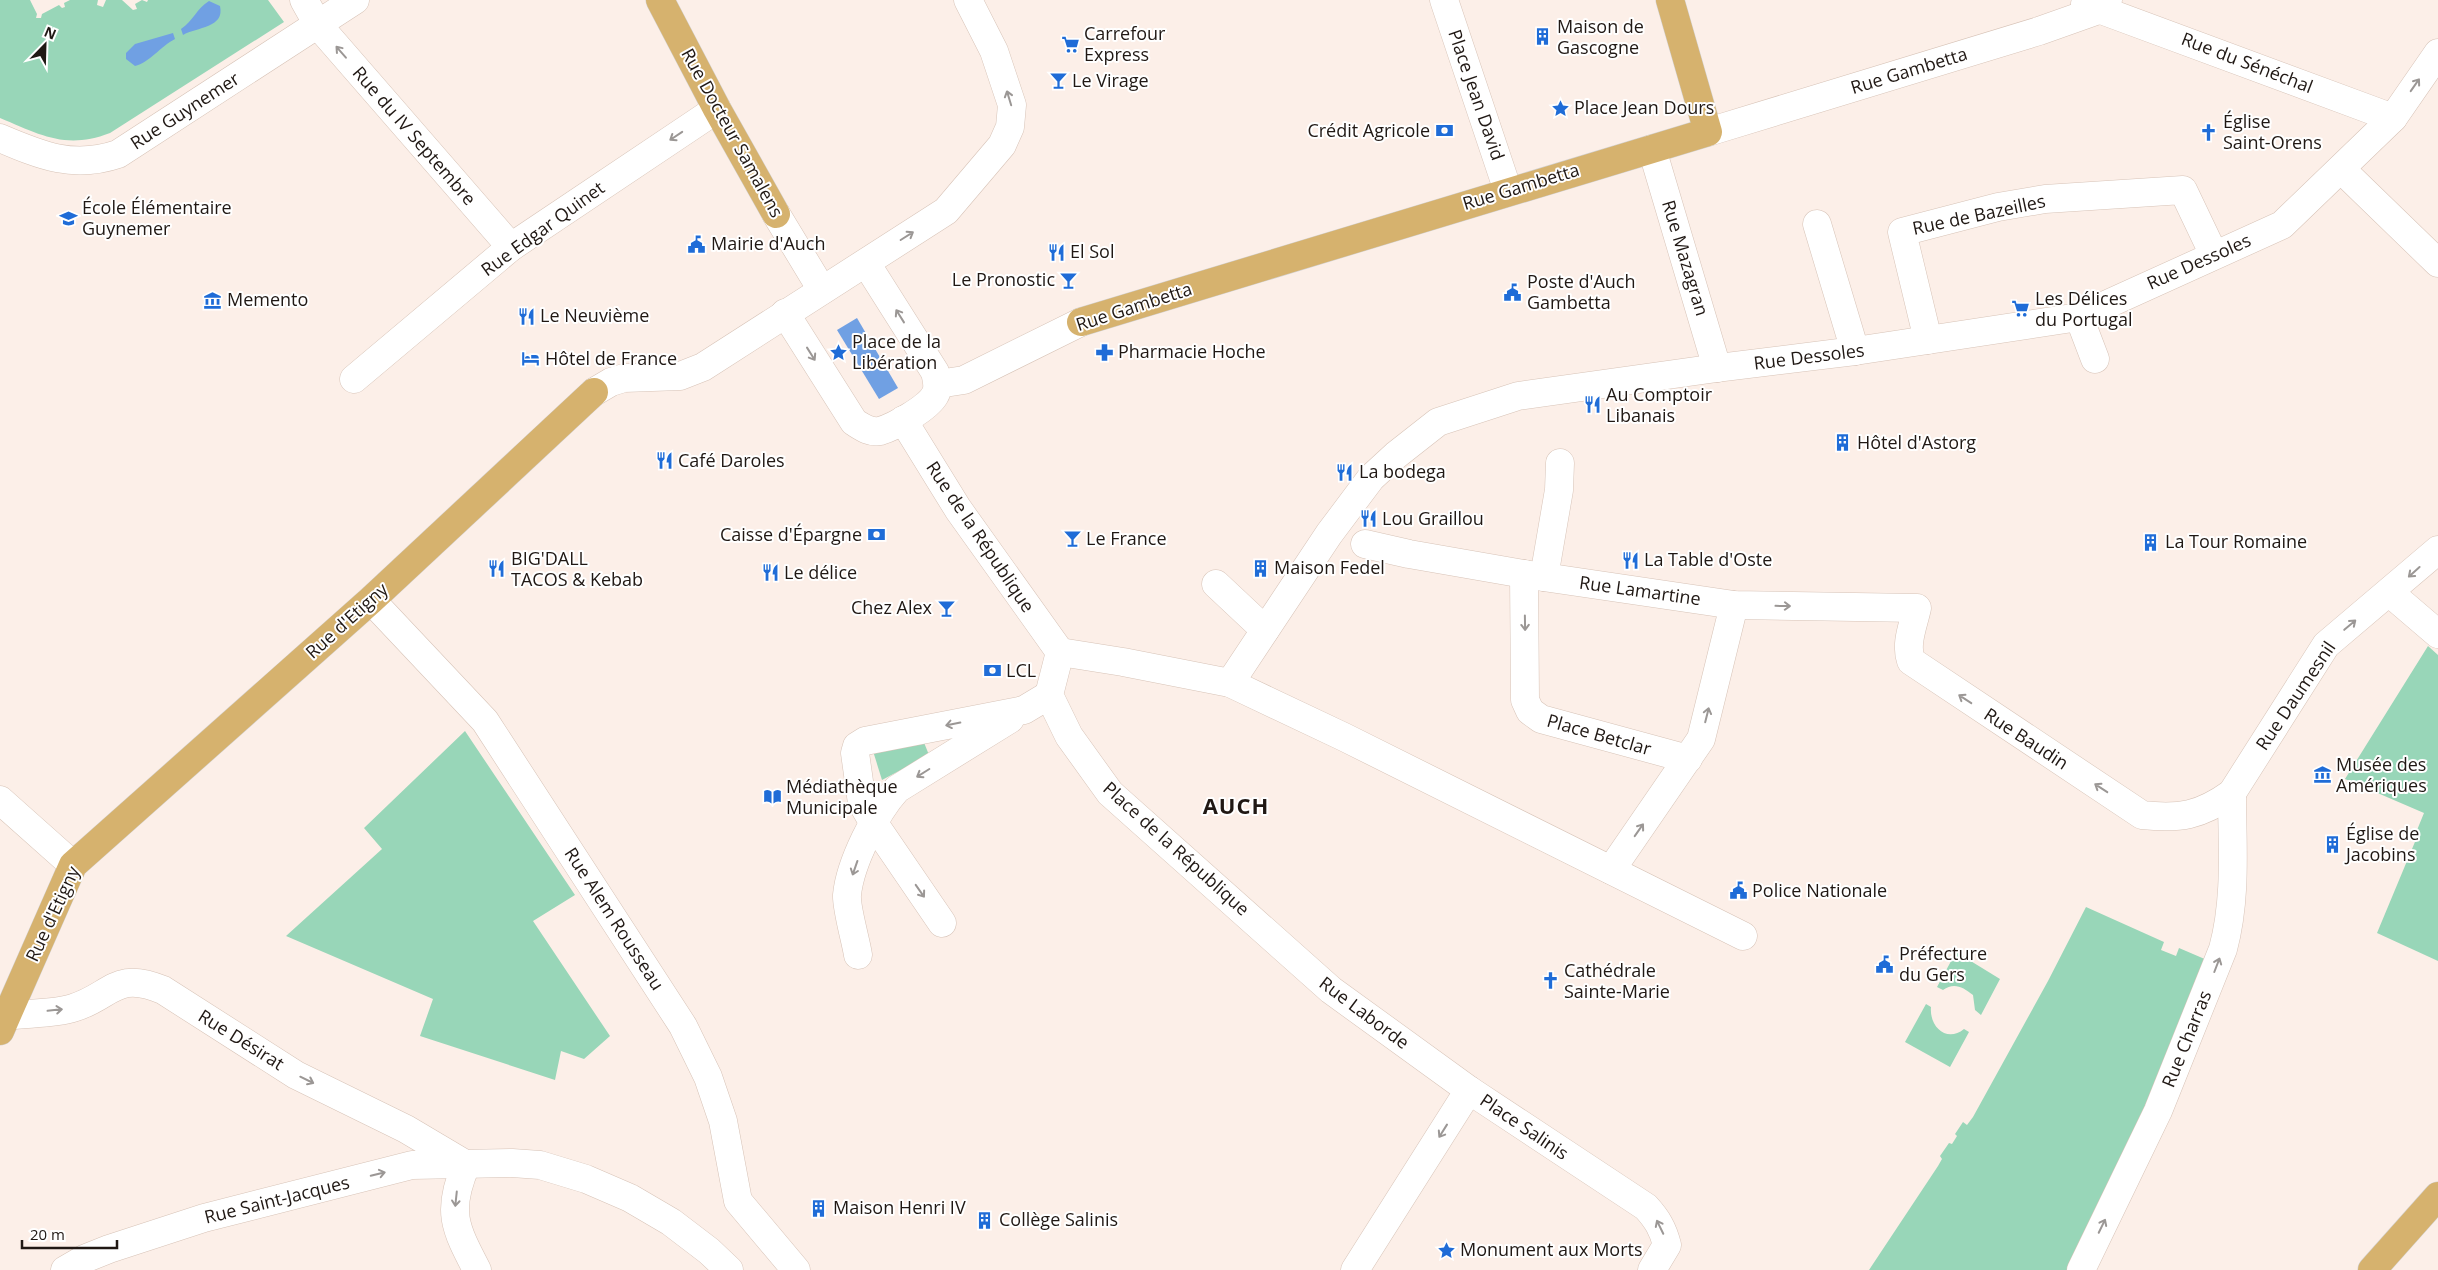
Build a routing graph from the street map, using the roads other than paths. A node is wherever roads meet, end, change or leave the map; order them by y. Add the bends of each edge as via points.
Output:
1 (304, 0) edge
2 (355, 0) edge
3 (660, 0) edge
4 (968, 0) edge
5 (1444, 0) edge
6 (1670, 0) edge
7 (2073, 0) edge
8 (2104, 4) edge
9 (318, 25) junction
10 (2438, 53) edge
11 (717, 110) junction
12 (2393, 118) junction
13 (1708, 132) junction
14 (0, 138) edge
15 (1652, 149) junction
16 (2341, 169) junction
17 (1508, 191) junction
18 (776, 214) joint
19 (1816, 224) dead end
20 (511, 247) junction
21 (2214, 256) junction
22 (866, 263) junction
23 (2438, 263) edge
24 (822, 290) junction
25 (786, 313) junction
26 (2079, 317) junction
27 (1081, 322) joint
28 (1928, 340) junction
29 (1855, 351) junction
30 (2096, 359) dead end
31 (1717, 368) junction
32 (354, 379) dead end
33 (938, 384) junction
34 (594, 392) joint
35 (903, 420) junction
36 (1560, 463) dead end
37 (1365, 544) dead end
38 (2438, 550) edge
39 (1534, 576) junction
40 (1216, 584) dead end
41 (2390, 593) junction
42 (371, 600) junction
43 (1734, 604) junction
44 (1266, 630) junction
45 (2438, 634) edge
46 (1060, 652) junction
47 (1911, 661) joint
48 (1230, 683) junction
49 (1050, 695) junction
50 (1024, 710) junction
51 (1688, 759) junction
52 (2232, 793) junction
53 (0, 800) edge
54 (872, 822) junction
55 (73, 865) junction
56 (1611, 870) junction
57 (942, 923) dead end
58 (1264, 929) joint
59 (1743, 936) dead end
60 (858, 955) dead end
61 (3, 1024) edge
62 (1470, 1090) junction
63 (466, 1165) junction
64 (2438, 1196) edge
65 (65, 1270) edge
66 (477, 1270) edge
67 (729, 1270) edge
68 (796, 1270) edge
69 (1355, 1270) edge
70 (1652, 1270) edge
71 (2081, 1270) edge
72 (2372, 1270) edge

1 - 9 street, Rue du IV Septembre
2 - 9 street, Rue Guynemer
3 - 11 main road, Rue Docteur Samalens
22 -> 4 street via 946,211 1002,145 1010,127 1012,106 994,51
5 - 17 street, Place Jean David
6 - 13 main road
7 - 8 street, Rue du Sénéchal
8 - 12 street, Rue du Sénéchal
8 - 13 street, Rue Gambetta via 2039,31
9 - 14 street, Rue Guynemer via 118,154 81,162 58,159
20 -> 9 street, Rue du IV Septembre
12 -> 10 street, Rue Dessoles
11 - 18 main road, Rue Docteur Samalens
11 -> 20 street, Rue Edgar Quinet
12 - 16 street, Rue Dessoles
13 - 15 main road, Rue Gambetta
15 - 17 main road, Rue Gambetta
15 - 31 street, Rue Mazagran
16 - 21 street, Rue Dessoles via 2282,225
16 - 23 street
17 - 27 main road, Rue Gambetta
18 - 24 street, Rue Docteur Samalens
19 - 29 street
20 - 32 street, Rue Edgar Quinet
21 - 26 street, Rue Dessoles
21 - 28 street, Rue de Bazeilles via 2183,190 2044,200 1998,207 1902,232
22 - 24 street
33 -> 22 street via 935,372
24 - 25 street
25 - 34 street, Rue d'Etigny via 703,367 680,376 624,378
25 -> 35 street via 854,422 863,428 879,431
26 - 28 street, Rue Dessoles
26 - 30 street
27 - 33 street, Rue Gambetta via 964,380
28 - 29 street, Rue Dessoles
29 - 31 street, Rue Dessoles
31 - 44 street, Rue Dessoles via 1518,396 1438,422 1371,478 1329,534
33 - 35 street via 929,403
34 - 42 main road, Rue d'Etigny
35 - 46 street, Rue de la République via 958,509
36 - 39 street, Place Betclar via 1559,490
37 - 39 street, Rue Lamartine
38 -> 41 street, Rue Daumesnil
39 - 43 street, Rue Lamartine
39 -> 51 street, Place Betclar via 1525,700 1530,711 1540,719
40 - 44 street
41 - 45 street
52 -> 41 street, Rue Daumesnil via 2326,646
42 - 55 main road, Rue d'Etigny
42 - 68 street, Rue Alem Rousseau via 485,721 683,1026 708,1077 722,1122 738,1201
43 -> 47 street, Rue Lamartine via 1917,608 1908,652
51 -> 43 street via 1701,738
44 - 48 street
46 - 48 street
46 - 49 street
52 -> 47 street, Rue Baudin via 2214,806 2193,814 2172,818 2142,815
48 - 56 street
49 - 50 street
49 - 58 street, Place de la République via 1069,736 1110,793
50 -> 54 street via 897,789
50 -> 54 street via 865,741 857,746 855,753 862,803
56 -> 51 street
71 -> 52 street, Rue Charras via 2158,1110 2223,949 2233,889
53 - 55 street
54 -> 57 street
54 -> 60 street via 847,896
55 - 61 main road, Rue d'Etigny
56 - 59 street
58 - 62 street, Rue Laborde via 1331,990
61 -> 63 street, Rue Désirat via 72,1008 126,982 146,983 296,1075 406,1129
62 -> 69 street, Place Salinis
70 -> 62 street, Place Salinis via 1667,1245 1664,1231 1651,1213
65 -> 63 street, Rue Saint-Jacques via 109,1249 204,1218 412,1166
63 -> 66 street via 456,1199 458,1234
63 - 67 street, Rue Saint-Jacques via 540,1165 586,1179 630,1198 671,1222
64 - 72 main road

